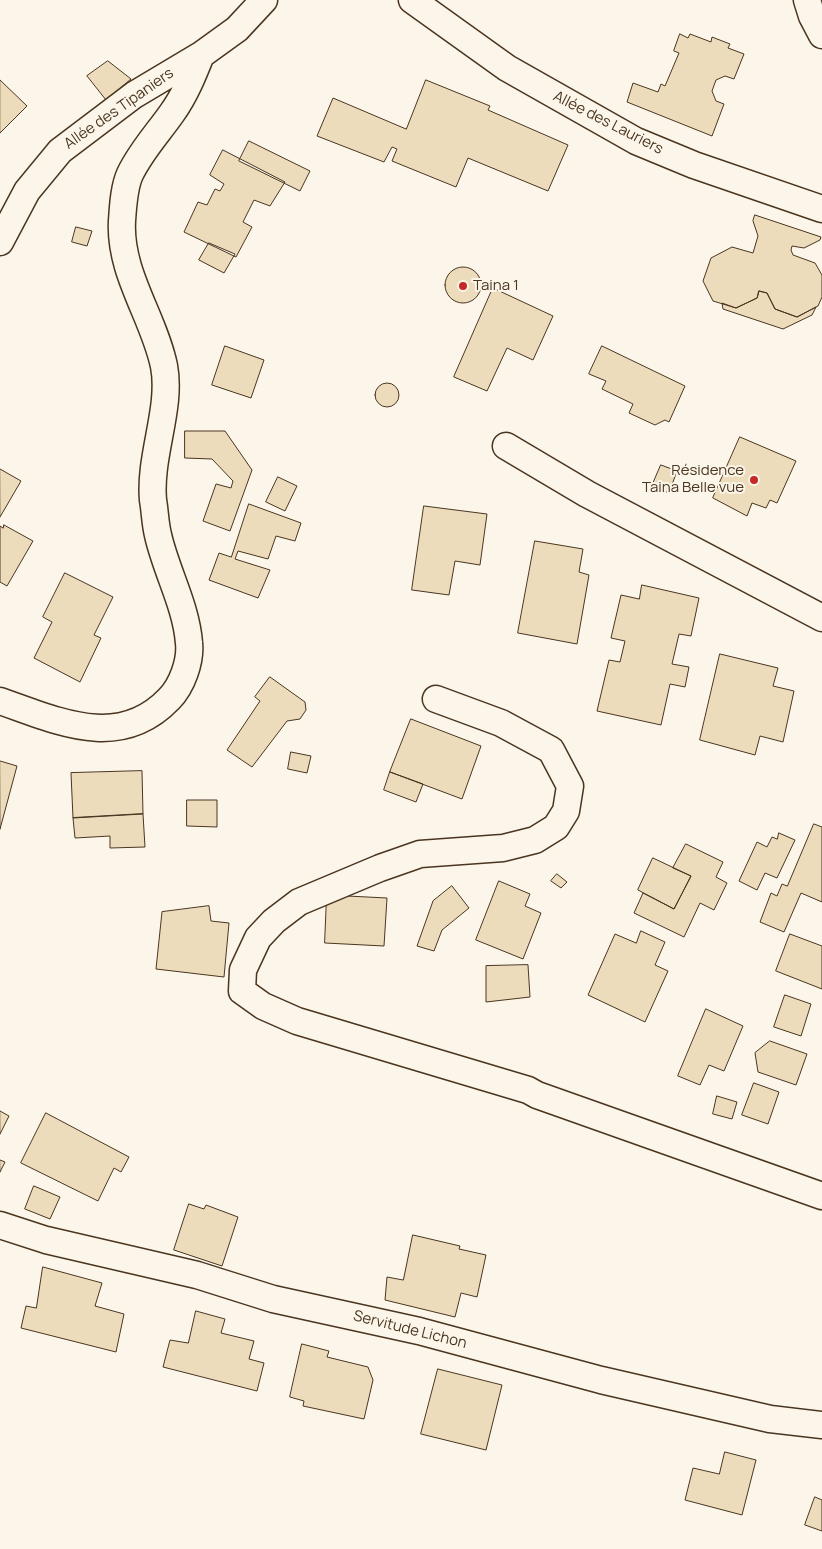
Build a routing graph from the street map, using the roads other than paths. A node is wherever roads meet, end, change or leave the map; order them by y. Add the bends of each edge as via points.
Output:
1 (264, 0) edge
2 (412, 0) edge
3 (807, 0) edge
4 (822, 35) edge
5 (201, 55) junction
6 (822, 209) edge
7 (0, 242) edge
8 (506, 446) dead end
9 (822, 618) edge
10 (436, 699) dead end
11 (0, 701) edge
12 (822, 1196) edge
13 (0, 1225) edge
14 (822, 1425) edge

1 - 5 street, Allée des Tipaniers via 237,29
2 - 6 street, Allée des Lauriers via 506,68 636,141
3 - 4 street
5 - 7 street, Allée des Tipaniers via 134,95 60,151 27,191
5 - 11 street via 185,92 129,176 122,222 122,240 133,284 164,366 164,398 153,496 158,535 185,622 189,657 176,692 157,712 139,723 115,728 68,724
8 - 9 street via 587,494
10 - 12 street via 501,723 551,750 570,786 566,811 556,827 535,840 503,848 420,854 299,902 258,938 243,970 242,991 263,1006 297,1021 528,1090 537,1096
13 - 14 street, Servitude Lichon via 46,1240 197,1275 273,1299 419,1331 601,1380 770,1419

